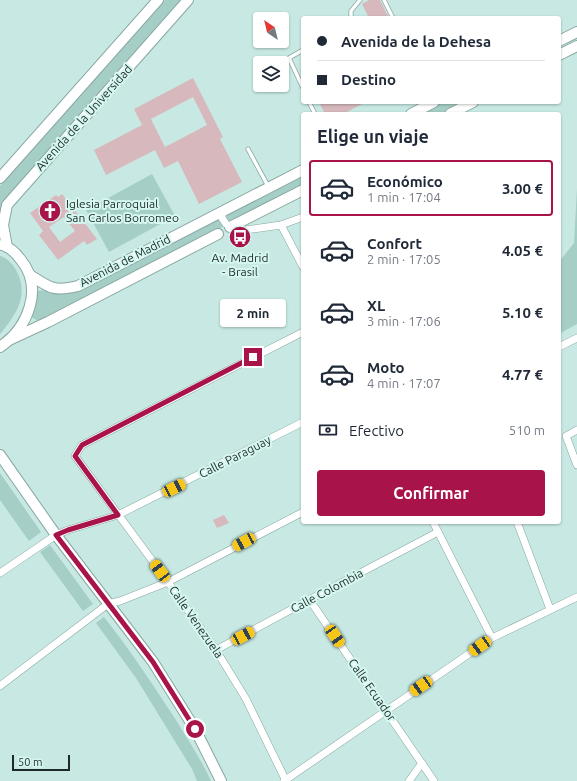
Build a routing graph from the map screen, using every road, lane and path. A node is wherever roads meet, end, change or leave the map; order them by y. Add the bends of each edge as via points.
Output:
1 (158, 0) edge
2 (188, 0) edge
3 (360, 0) edge
4 (384, 0) edge
5 (351, 16) edge
6 (392, 16) edge
7 (577, 32) edge
8 (561, 40) edge
9 (577, 46) edge
10 (301, 51) edge
11 (561, 54) edge
12 (301, 84) edge
13 (430, 104) edge
14 (469, 104) edge
15 (416, 112) edge
16 (454, 112) edge
17 (248, 148) dead end
18 (301, 171) edge
19 (0, 178) edge
20 (269, 187) junction
21 (301, 191) edge
22 (222, 212) junction
23 (301, 218) edge
24 (281, 225) junction
25 (230, 227) junction
26 (218, 234) joint
27 (4, 245) edge
28 (301, 263) edge
29 (30, 275) junction
30 (301, 333) edge
31 (577, 338) edge
32 (3, 345) edge
33 (561, 346) edge
34 (301, 423) edge
35 (577, 430) edge
36 (1, 460) edge
37 (577, 465) edge
38 (301, 513) edge
39 (118, 515) junction
40 (434, 524) edge
41 (518, 524) edge
42 (438, 532) junction
43 (56, 535) junction
44 (0, 573) edge
45 (168, 582) junction
46 (577, 597) edge
47 (309, 600) junction
48 (108, 604) junction
49 (550, 609) junction
50 (492, 638) junction
51 (216, 650) junction
52 (0, 686) edge
53 (385, 711) junction
54 (422, 763) junction
55 (221, 781) edge
56 (285, 781) edge
57 (409, 781) edge
58 (434, 781) edge

1 - 19 street, Avenida de la Universidad
2 - 27 street, Avenida de la Universidad via 6,205
3 - 5 lane via 351,11
4 - 6 lane
7 - 8 street
9 - 11 street
10 - 12 lane via 289,58
13 - 15 street
14 - 16 street
17 - 20 lane
18 - 20 street, Avenida de Madrid
20 - 22 street, Avenida de Madrid
21 - 25 street, Avenida de Madrid
22 - 25 street via 222,218
22 - 29 street, Avenida de Madrid via 78,286 54,289
23 - 24 street
24 - 25 street via 239,232
24 - 28 street
25 - 26 street, Avenida de Madrid
26 - 32 street, Avenida de Madrid
27 - 29 street via 19,258
29 - 32 street via 33,287 27,316
30 - 39 street, Calle Venezuela via 82,445 75,456
31 - 33 street
34 - 39 street, Calle Paraguay
35 - 37 street via 566,436
36 - 43 street
38 - 45 street
39 - 43 street, Calle Paraguay
39 - 45 street, Calle Venezuela
40 - 42 street
41 - 49 street
42 - 47 street, Calle Colombia
42 - 50 street
43 - 44 street, Calle Paraguay
43 - 48 street
45 - 48 street
45 - 51 street, Calle Venezuela
46 - 49 street
47 - 51 street, Calle Colombia
47 - 53 street, Calle Ecuador
48 - 52 street
48 - 55 street via 153,662 195,729
49 - 50 street
50 - 53 street
51 - 56 street, Calle Venezuela via 246,699
53 - 54 street, Calle Ecuador
53 - 56 street
54 - 57 street
54 - 58 street, Calle Ecuador

